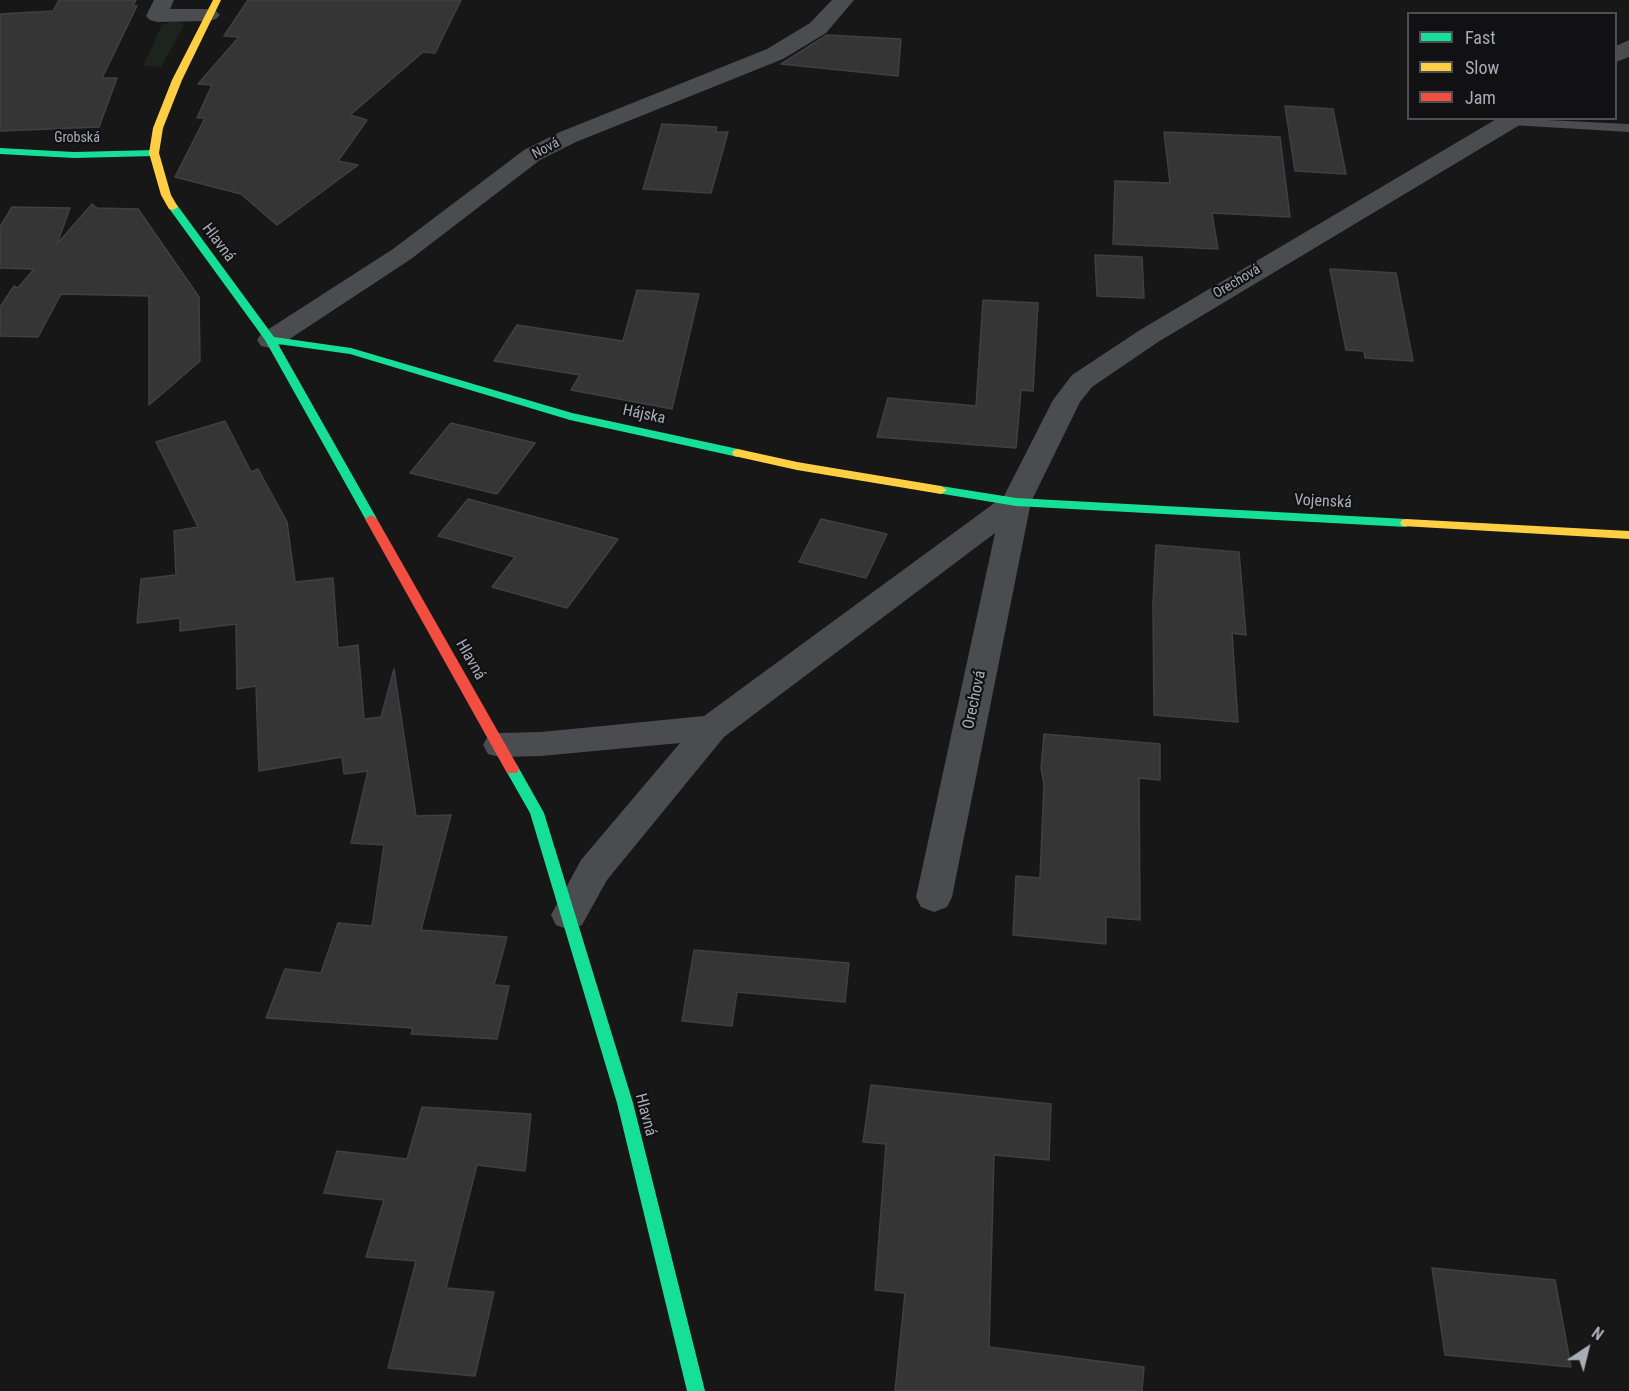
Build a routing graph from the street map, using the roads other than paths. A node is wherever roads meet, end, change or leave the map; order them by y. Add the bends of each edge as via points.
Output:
1 (164, 0) edge
2 (843, 0) edge
3 (213, 7) edge
4 (1513, 120) edge
5 (1629, 128) edge
6 (0, 151) edge
7 (154, 153) junction
8 (270, 340) junction
9 (1016, 502) junction
10 (1629, 535) edge
11 (712, 728) junction
12 (500, 745) junction
13 (934, 897) dead end
14 (569, 915) junction
15 (696, 1391) edge

1 - 3 street via 157,16
2 - 8 street, Nová via 818,28 775,54 532,154 402,254
3 - 7 main road, Hlavná via 164,110
4 - 5 lane
4 - 9 street, Orechová via 1321,231 1082,381 1067,400
6 - 7 main road, Grobská
7 - 8 main road, Hlavná via 166,195 186,228
8 - 9 main road, Hájska via 351,351 570,416 797,466
8 - 12 main road, Hlavná
9 - 10 main road, Vojenská
9 - 11 street, Orechová
9 - 13 street, Orechová
11 - 12 street
11 - 14 street, Orechová via 594,870
12 - 14 main road, Hlavná via 537,813
14 - 15 main road, Hlavná via 625,1103

